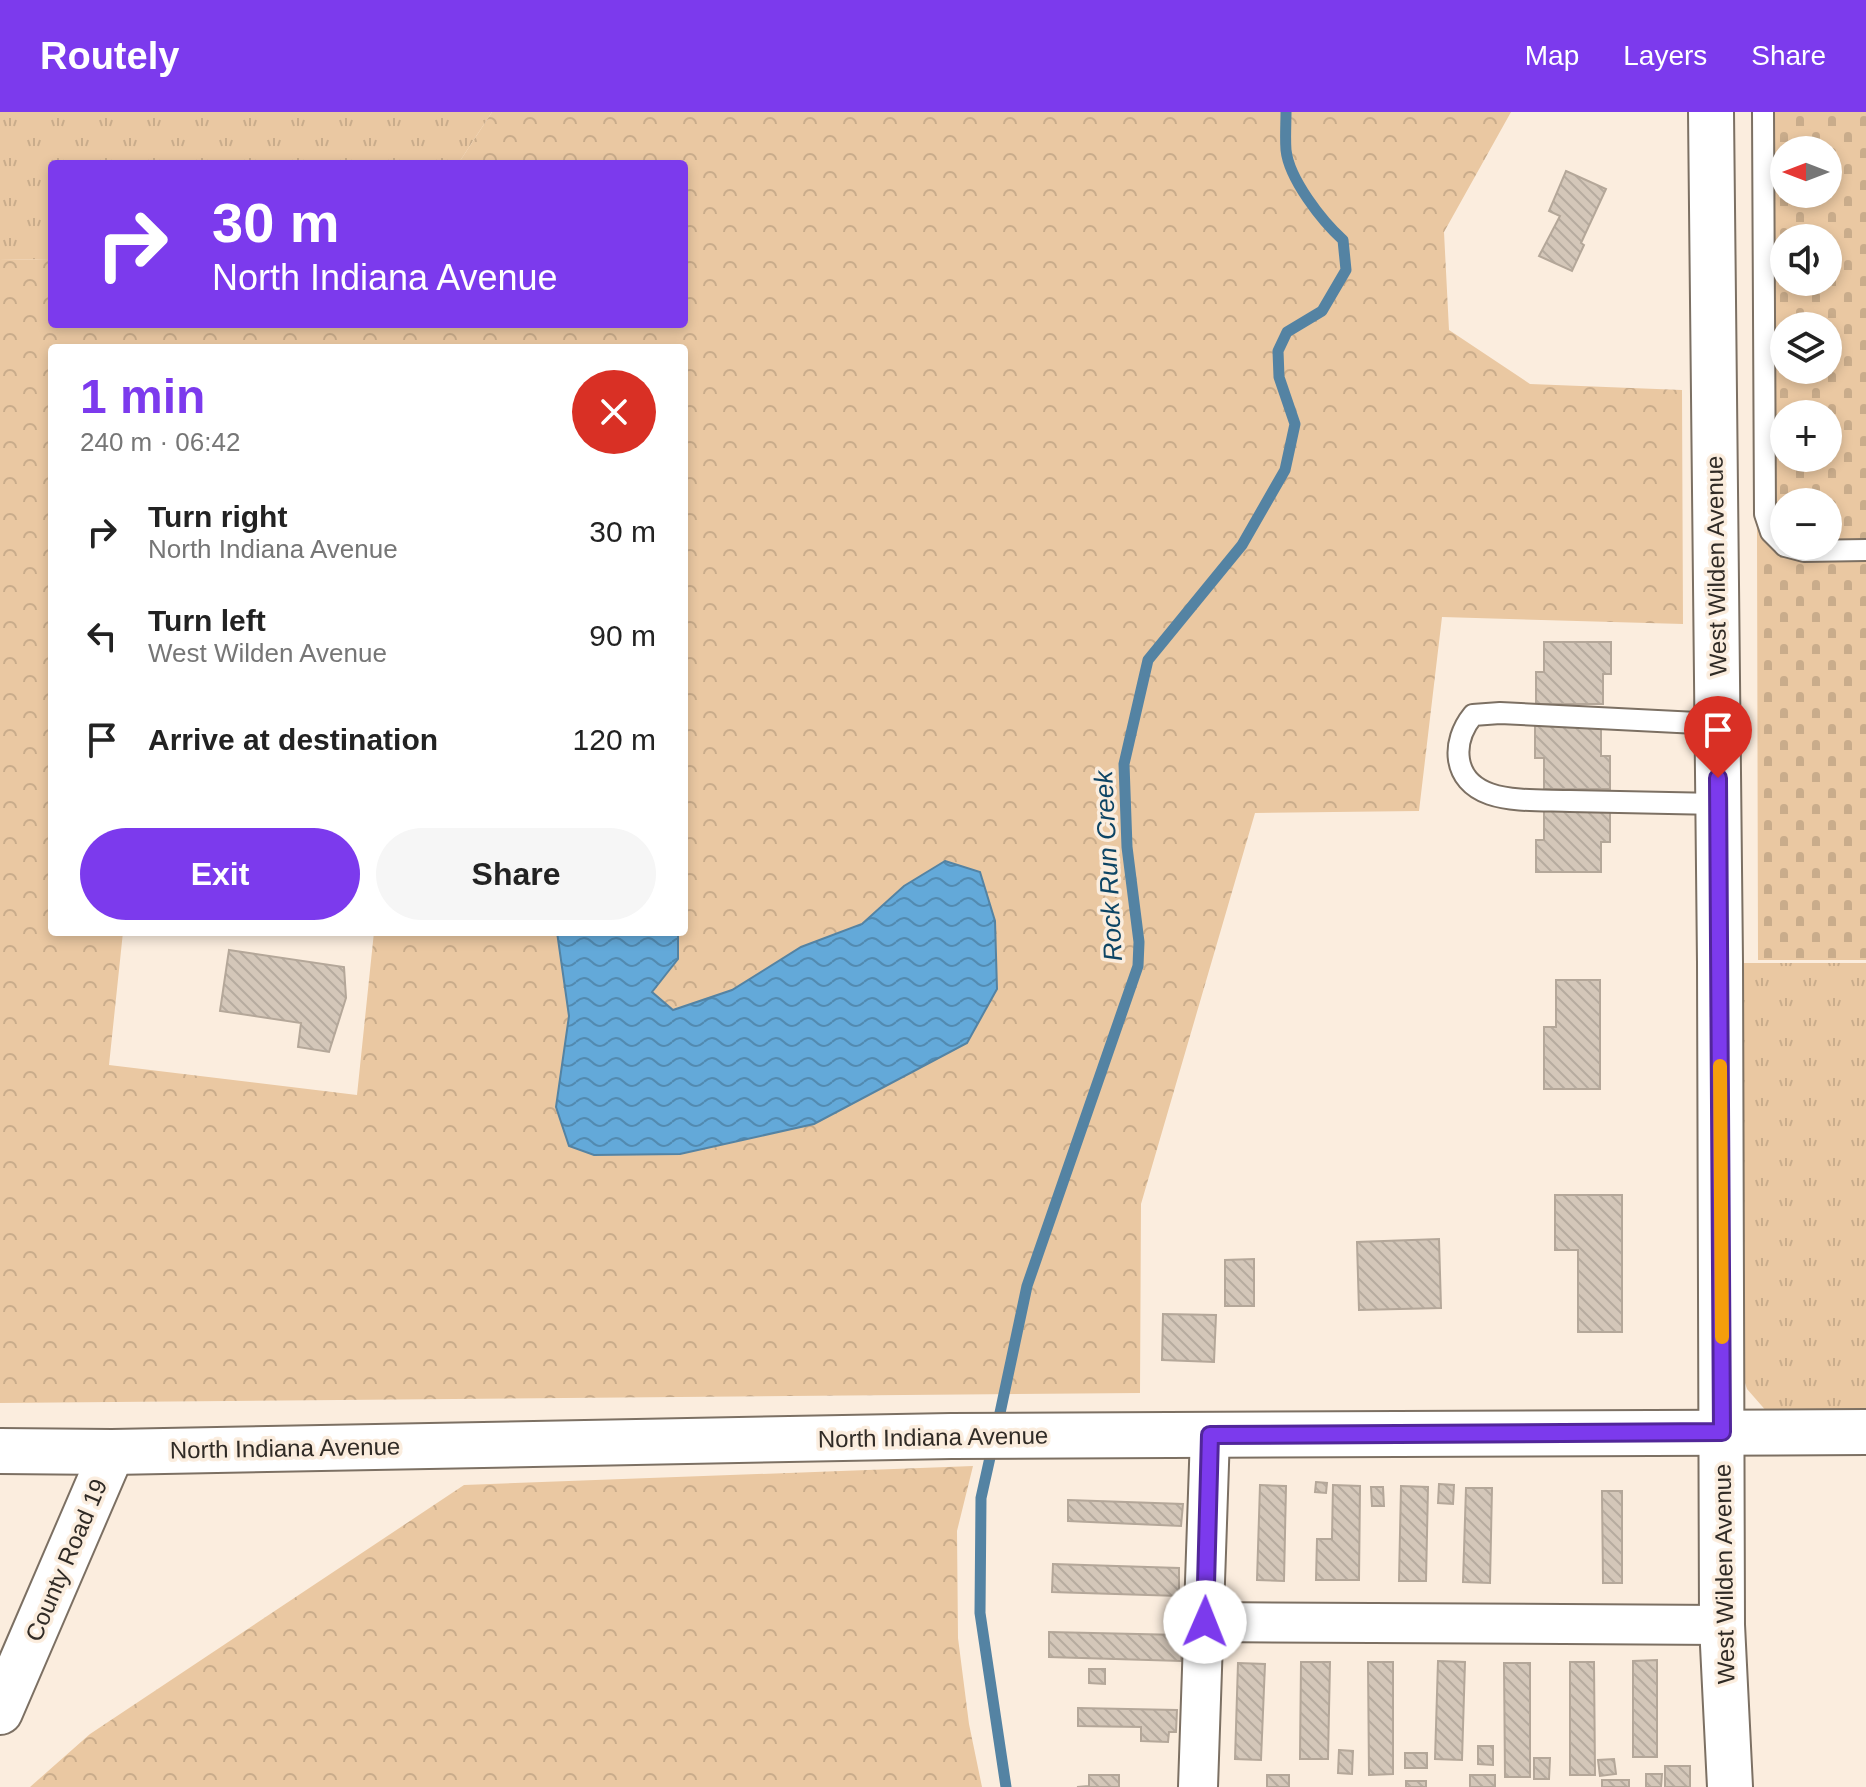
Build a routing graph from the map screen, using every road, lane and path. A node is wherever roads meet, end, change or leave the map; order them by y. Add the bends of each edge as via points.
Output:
1 (1711, 112) edge
2 (1763, 112) edge
3 (1770, 529) edge
4 (1842, 550) edge
5 (1866, 550) edge
6 (1717, 724) junction
7 (1718, 804) junction
8 (1722, 1432) junction
9 (1866, 1432) edge
10 (1210, 1435) junction
11 (0, 1451) edge
12 (112, 1452) junction
13 (1205, 1622) junction
14 (1722, 1625) junction
15 (0, 1712) edge
16 (1198, 1787) edge
17 (1730, 1787) edge

1 - 6 street, West Wilden Avenue
2 - 3 lane via 1765,514
4 - 5 lane
6 - 7 street, West Wilden Avenue
6 - 7 lane via 1473,715 1457,751 1463,775 1492,795
7 - 8 street, West Wilden Avenue
8 - 9 street, North Indiana Avenue
8 - 10 street, North Indiana Avenue
8 - 14 street, West Wilden Avenue
10 - 12 street, North Indiana Avenue
10 - 13 street
11 - 12 street, North Indiana Avenue
12 - 15 street, County Road 19
13 - 14 street
13 - 16 street
14 - 17 street, West Wilden Avenue

